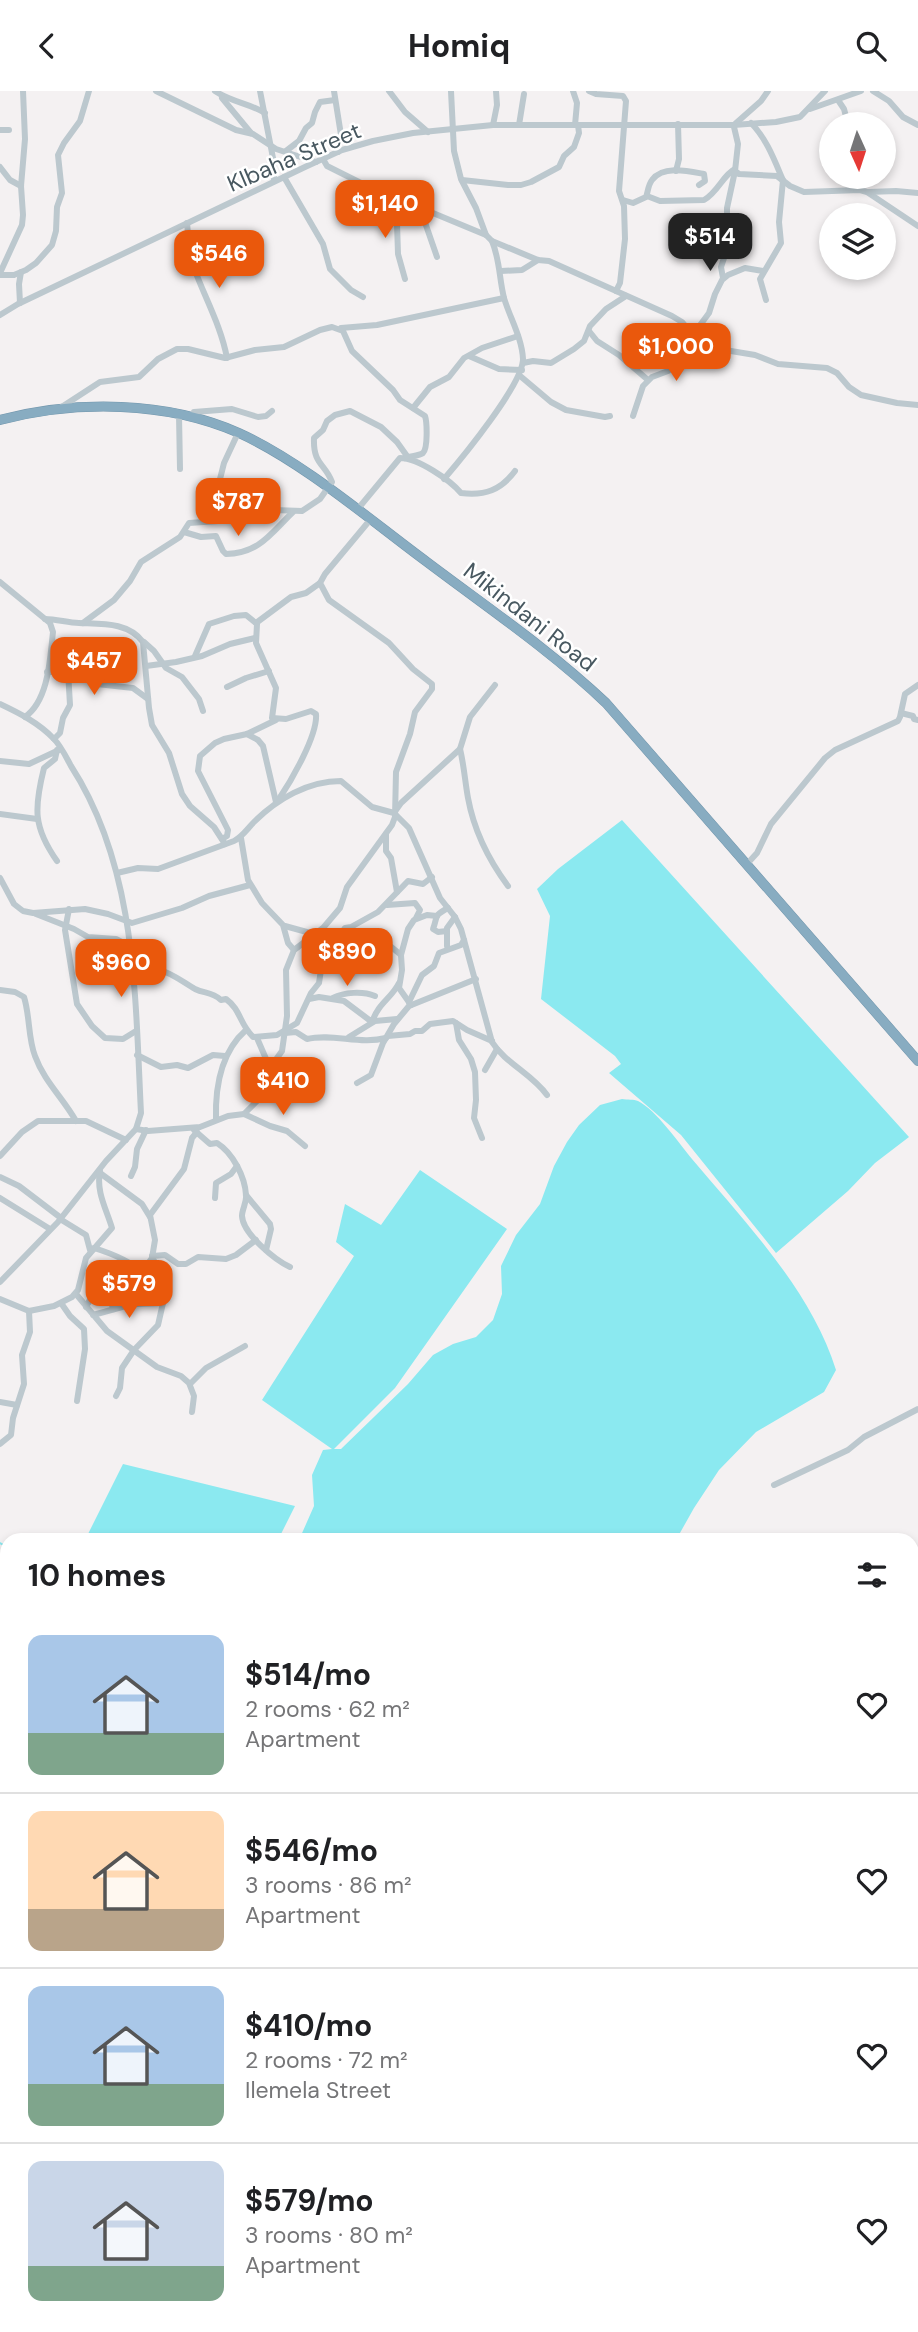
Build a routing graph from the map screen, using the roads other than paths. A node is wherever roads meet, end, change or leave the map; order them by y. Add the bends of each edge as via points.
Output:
1 (23, 91) edge
2 (89, 91) edge
3 (156, 91) edge
4 (260, 91) edge
5 (334, 91) edge
6 (389, 91) edge
7 (451, 91) edge
8 (496, 91) edge
9 (573, 91) edge
10 (589, 91) edge
11 (768, 91) edge
12 (825, 91) edge
13 (861, 91) edge
14 (873, 91) edge
15 (217, 92) edge
16 (524, 94) dead end
17 (335, 100) junction
18 (838, 100) junction
19 (807, 110) junction
20 (845, 112) edge
21 (265, 113) junction
22 (751, 123) junction
23 (625, 124) junction
24 (678, 124) junction
25 (493, 125) junction
26 (519, 125) junction
27 (577, 125) junction
28 (918, 125) edge
29 (734, 126) junction
30 (452, 128) junction
31 (9, 129) dead end
32 (0, 131) edge
33 (428, 132) junction
34 (253, 134) junction
35 (270, 145) junction
36 (286, 151) junction
37 (338, 152) junction
38 (319, 160) junction
39 (0, 167) edge
40 (735, 170) junction
41 (676, 171) junction
42 (284, 177) junction
43 (783, 179) junction
44 (462, 180) junction
45 (274, 181) junction
46 (699, 185) dead end
47 (21, 186) junction
48 (851, 190) joint
49 (867, 192) junction
50 (386, 193) junction
51 (918, 193) edge
52 (647, 196) junction
53 (621, 199) junction
54 (420, 208) junction
55 (187, 223) junction
56 (918, 226) edge
57 (489, 238) junction
58 (437, 257) dead end
59 (538, 260) junction
60 (501, 271) junction
61 (763, 271) junction
62 (21, 272) junction
63 (0, 274) edge
64 (723, 278) junction
65 (405, 279) dead end
66 (616, 291) junction
67 (625, 296) junction
68 (363, 297) dead end
69 (504, 298) junction
70 (766, 300) dead end
71 (20, 303) junction
72 (0, 315) edge
73 (339, 328) junction
74 (589, 331) junction
75 (518, 336) junction
76 (692, 336) junction
77 (584, 341) junction
78 (597, 341) junction
79 (469, 356) junction
80 (227, 358) junction
81 (521, 370) junction
82 (648, 380) junction
83 (918, 405) edge
84 (413, 408) junction
85 (57, 410) junction
86 (272, 411) dead end
87 (194, 412) dead end
88 (179, 415) junction
89 (610, 416) dead end
90 (633, 416) dead end
91 (0, 420) edge
92 (238, 433) junction
93 (406, 457) junction
94 (180, 469) dead end
95 (515, 471) dead end
96 (444, 479) junction
97 (329, 489) junction
98 (357, 510) junction
99 (293, 512) junction
100 (218, 520) junction
101 (370, 520) junction
102 (184, 532) junction
103 (0, 582) edge
104 (320, 583) junction
105 (45, 619) junction
106 (83, 623) junction
107 (256, 623) junction
108 (255, 638) junction
109 (144, 642) junction
110 (195, 656) junction
111 (162, 663) junction
112 (146, 666) junction
113 (68, 671) junction
114 (269, 671) junction
115 (47, 672) junction
116 (495, 685) dead end
117 (918, 685) edge
118 (227, 687) dead end
119 (148, 699) junction
120 (0, 704) edge
121 (204, 711) dead end
122 (901, 713) junction
123 (25, 717) junction
124 (276, 720) junction
125 (918, 720) edge
126 (247, 734) junction
127 (54, 739) junction
128 (460, 749) junction
129 (59, 750) junction
130 (0, 761) edge
131 (277, 802) junction
132 (394, 812) junction
133 (0, 814) edge
134 (37, 819) junction
135 (386, 834) junction
136 (241, 838) junction
137 (224, 842) junction
138 (57, 861) dead end
139 (747, 864) junction
140 (117, 873) junction
141 (432, 877) junction
142 (0, 878) edge
143 (250, 885) junction
144 (508, 886) dead end
145 (397, 892) junction
146 (385, 905) junction
147 (448, 908) junction
148 (69, 909) junction
149 (33, 913) junction
150 (437, 916) junction
151 (455, 917) junction
152 (416, 918) junction
153 (127, 921) junction
154 (327, 924) junction
155 (283, 925) junction
156 (66, 927) junction
157 (447, 930) junction
158 (341, 932) junction
159 (364, 933) dead end
160 (314, 934) junction
161 (464, 939) junction
162 (447, 946) dead end
163 (131, 947) junction
164 (294, 950) junction
165 (401, 954) junction
166 (134, 979) junction
167 (476, 979) junction
168 (400, 983) junction
169 (0, 990) edge
170 (374, 996) dead end
171 (333, 998) junction
172 (309, 999) junction
173 (410, 1003) junction
174 (398, 1019) junction
175 (372, 1022) junction
176 (456, 1023) junction
177 (246, 1030) junction
178 (136, 1031) junction
179 (286, 1031) junction
180 (349, 1037) junction
181 (387, 1037) junction
182 (257, 1038) junction
183 (492, 1041) junction
184 (497, 1049) junction
185 (137, 1055) junction
186 (225, 1056) junction
187 (918, 1061) edge
188 (271, 1068) junction
189 (485, 1070) dead end
190 (357, 1083) dead end
191 (547, 1095) dead end
192 (244, 1114) junction
193 (140, 1119) junction
194 (216, 1120) junction
195 (76, 1121) junction
196 (136, 1129) junction
197 (150, 1130) junction
198 (194, 1130) junction
199 (482, 1138) dead end
200 (126, 1140) junction
201 (305, 1146) dead end
202 (0, 1156) edge
203 (237, 1166) junction
204 (100, 1171) junction
205 (131, 1176) dead end
206 (0, 1177) edge
207 (246, 1195) junction
208 (0, 1198) edge
209 (215, 1198) dead end
210 (150, 1217) junction
211 (60, 1219) junction
212 (50, 1229) junction
213 (104, 1238) junction
214 (256, 1240) junction
215 (92, 1250) junction
216 (266, 1250) junction
217 (111, 1254) junction
218 (152, 1257) junction
219 (290, 1267) dead end
220 (142, 1272) junction
221 (0, 1282) edge
222 (140, 1284) dead end
223 (76, 1294) junction
224 (0, 1299) edge
225 (61, 1303) junction
226 (163, 1303) junction
227 (86, 1307) junction
228 (114, 1309) junction
229 (29, 1311) junction
230 (93, 1315) junction
231 (245, 1346) dead end
232 (134, 1350) junction
233 (190, 1384) junction
234 (116, 1396) dead end
235 (77, 1401) dead end
236 (0, 1402) edge
237 (17, 1405) junction
238 (918, 1409) edge
239 (192, 1412) dead end
240 (0, 1444) edge
241 (774, 1485) dead end

1 - 47 street
2 - 62 street via 80,121 60,150 62,193 52,245
3 - 34 street
4 - 21 street
5 - 17 street
6 - 33 street via 405,113
7 - 30 street
8 - 25 street
9 - 27 street
10 - 23 street via 625,98
11 - 29 street
12 - 19 street, KIbaha Street
13 - 18 street
14 - 28 street
15 - 21 street
15 - 34 street
16 - 26 street
17 - 36 street via 320,102 312,123
17 - 37 street via 341,135
18 - 19 street
18 - 20 street
19 - 22 street, KIbaha Street via 799,117
21 - 35 street
22 - 29 street, KIbaha Street
22 - 43 street
23 - 24 street, KIbaha Street
23 - 27 street, KIbaha Street
23 - 53 street
24 - 29 street, KIbaha Street
24 - 41 street
25 - 26 street, KIbaha Street
25 - 30 street, KIbaha Street
26 - 27 street, KIbaha Street
27 - 44 street via 574,147 559,167 531,182 508,185
29 - 40 street
30 - 33 street, KIbaha Street
30 - 44 street
31 - 32 street
33 - 37 street, KIbaha Street
34 - 35 street
35 - 36 street
35 - 45 street
36 - 38 street
37 - 38 street, KIbaha Street
38 - 42 street, KIbaha Street
38 - 50 street
39 - 47 street
40 - 43 street
40 - 52 street via 704,200 660,201
40 - 64 street via 722,237
41 - 46 street via 704,174 705,181
41 - 52 street via 658,174
42 - 45 street, KIbaha Street
42 - 68 street via 323,244 330,269
43 - 48 street via 804,192
43 - 61 street via 781,243
44 - 57 street
45 - 55 street, KIbaha Street
47 - 63 street via 22,225
48 - 49 street
49 - 51 street
49 - 56 street
50 - 54 street
50 - 65 street via 397,223
52 - 53 street via 633,203
53 - 66 street via 625,239
54 - 57 street
54 - 58 street
55 - 71 street, KIbaha Street
55 - 80 street via 194,267
57 - 59 street
57 - 60 street
59 - 60 street via 522,270
59 - 66 street
60 - 69 street
61 - 64 street via 745,268
61 - 70 street via 760,279
62 - 63 street
62 - 71 street
64 - 76 street via 709,313
66 - 67 street
67 - 74 street via 606,309
67 - 76 street via 678,319
69 - 73 street via 377,325
69 - 75 street
71 - 72 street, KIbaha Street
73 - 80 street via 320,330 284,347
73 - 84 street via 356,355
74 - 77 street
74 - 78 street
75 - 79 street
75 - 81 street
76 - 82 street via 684,356 670,370
76 - 83 street via 719,350 778,364 827,368 861,395
77 - 78 street
77 - 81 street via 551,363 533,361
78 - 82 street
79 - 81 street via 499,369
79 - 84 street via 430,387
80 - 85 street via 177,349 139,377 100,382
81 - 89 street via 551,403 566,410
81 - 96 street
82 - 90 street
84 - 93 street via 426,418 426,446 421,454
85 - 88 highway, Mikindani Road via 116,407
85 - 91 highway, Mikindani Road
86 - 87 street via 258,417 232,409
88 - 92 highway, Mikindani Road
88 - 94 street
92 - 97 highway, Mikindani Road
92 - 100 street via 218,487
93 - 96 street
93 - 97 street via 380,428 350,411 340,412 314,438 318,463 331,478
93 - 98 street via 393,465
95 - 96 street via 496,489 468,494
97 - 98 highway, Mikindani Road
97 - 99 street via 310,508
98 - 101 highway, Mikindani Road
99 - 100 street via 274,510 247,519
99 - 102 street via 263,543 245,552 226,554 216,536
100 - 102 street via 191,523
101 - 104 street
101 - 139 highway, Mikindani Road via 575,674
102 - 106 street via 141,562 114,600
103 - 105 street
104 - 107 street
104 - 132 street via 329,600 389,643 432,684 415,712 396,772
105 - 106 street
105 - 115 street via 53,632
106 - 109 street via 132,631
107 - 108 street
107 - 110 street via 240,614 209,624
108 - 110 street
108 - 114 street
109 - 111 street
109 - 112 street
110 - 111 street
111 - 112 street
111 - 121 street via 182,677
112 - 119 street
113 - 115 street
113 - 119 street via 97,684 133,688
113 - 127 street via 70,705
114 - 118 street
114 - 124 street via 276,688 271,715
115 - 123 street via 40,697
116 - 128 street via 470,717
117 - 122 street via 905,694
119 - 137 street via 151,723 169,753 181,794
120 - 123 street
122 - 125 street
122 - 139 street via 898,721 825,758 771,824
123 - 127 street
124 - 126 street
124 - 131 street via 311,711 317,718 299,766
126 - 131 street via 263,747
126 - 137 street via 215,743 198,764 201,781 228,830
127 - 129 street
128 - 132 street
128 - 144 street via 476,831
129 - 130 street via 29,764
129 - 134 street via 44,768
129 - 140 street via 84,786
131 - 132 street via 322,782 341,781 372,807
131 - 136 street
132 - 135 street
132 - 141 street via 409,828
133 - 134 street
134 - 138 street
135 - 145 street
135 - 154 street via 346,887 341,906
136 - 137 street
136 - 143 street
137 - 140 street via 158,869
139 - 187 highway, Mikindani Road
140 - 153 street
141 - 145 street via 422,884 408,881
141 - 147 street
142 - 149 street via 16,907
143 - 153 street via 138,922
143 - 155 street
145 - 146 street
146 - 152 street via 415,903 420,910
146 - 158 street
147 - 150 street
147 - 151 street
148 - 149 street
148 - 153 street
148 - 156 street
149 - 156 street
150 - 152 street
150 - 157 street via 433,930
151 - 157 street
151 - 161 street
152 - 165 street
153 - 163 street
154 - 158 street
154 - 160 street
155 - 160 street
155 - 164 street
156 - 163 street
156 - 178 street via 79,1008 105,1038 123,1039
157 - 162 street
158 - 172 street via 322,963 319,983
159 - 165 street
160 - 164 street
161 - 167 street
161 - 173 street via 461,945 439,953 434,966 422,975
163 - 166 street
164 - 179 street via 286,970
165 - 168 street
166 - 177 street via 145,970 176,975 197,990 235,1006
166 - 178 street
167 - 173 street
167 - 183 street
168 - 173 street
168 - 175 street via 377,1009
169 - 195 street via 24,997 35,1056
170 - 171 street
171 - 172 street
171 - 175 street
172 - 179 street via 297,1023
173 - 174 street
174 - 175 street
174 - 181 street
175 - 180 street
176 - 181 street via 431,1023 420,1031
176 - 183 street
176 - 199 street via 459,1041 475,1072 474,1118
177 - 182 street
177 - 186 street
178 - 185 street
179 - 180 street via 307,1039
179 - 182 street
179 - 188 street via 282,1051
180 - 181 street
181 - 190 street via 371,1076
182 - 188 street
183 - 184 street
184 - 189 street
184 - 191 street
185 - 186 street via 161,1067 188,1068 213,1055
185 - 193 street
186 - 194 street
188 - 192 street via 260,1098
192 - 194 street
192 - 201 street via 287,1131
193 - 196 street
193 - 197 street
194 - 198 street
195 - 200 street
195 - 202 street via 34,1122
196 - 197 street
196 - 200 street
197 - 198 street
197 - 205 street via 137,1149
198 - 203 street via 226,1150
198 - 210 street via 184,1169
200 - 204 street
203 - 207 street
203 - 209 street via 216,1183
204 - 210 street via 142,1204
204 - 211 street
204 - 213 street via 100,1195 112,1228
206 - 211 street
207 - 214 street via 242,1217
207 - 216 street via 270,1224
208 - 212 street
210 - 218 street via 155,1240
211 - 212 street
211 - 215 street via 86,1235
212 - 221 street
213 - 215 street
213 - 217 street
214 - 216 street
214 - 218 street via 226,1259 198,1257 177,1264 165,1255
215 - 217 street
215 - 223 street
216 - 219 street
217 - 220 street
218 - 220 street
218 - 226 street via 165,1289
220 - 222 street
223 - 225 street
223 - 227 street
224 - 229 street
225 - 229 street
225 - 235 street via 84,1329
226 - 228 street
226 - 232 street via 158,1325
227 - 228 street via 108,1283 108,1300
227 - 230 street
228 - 230 street
229 - 237 street via 30,1332 22,1352 24,1384
230 - 232 street
231 - 233 street via 206,1368
232 - 233 street
232 - 234 street via 121,1371
233 - 239 street
236 - 237 street
237 - 240 street via 11,1435
238 - 241 street via 848,1450

